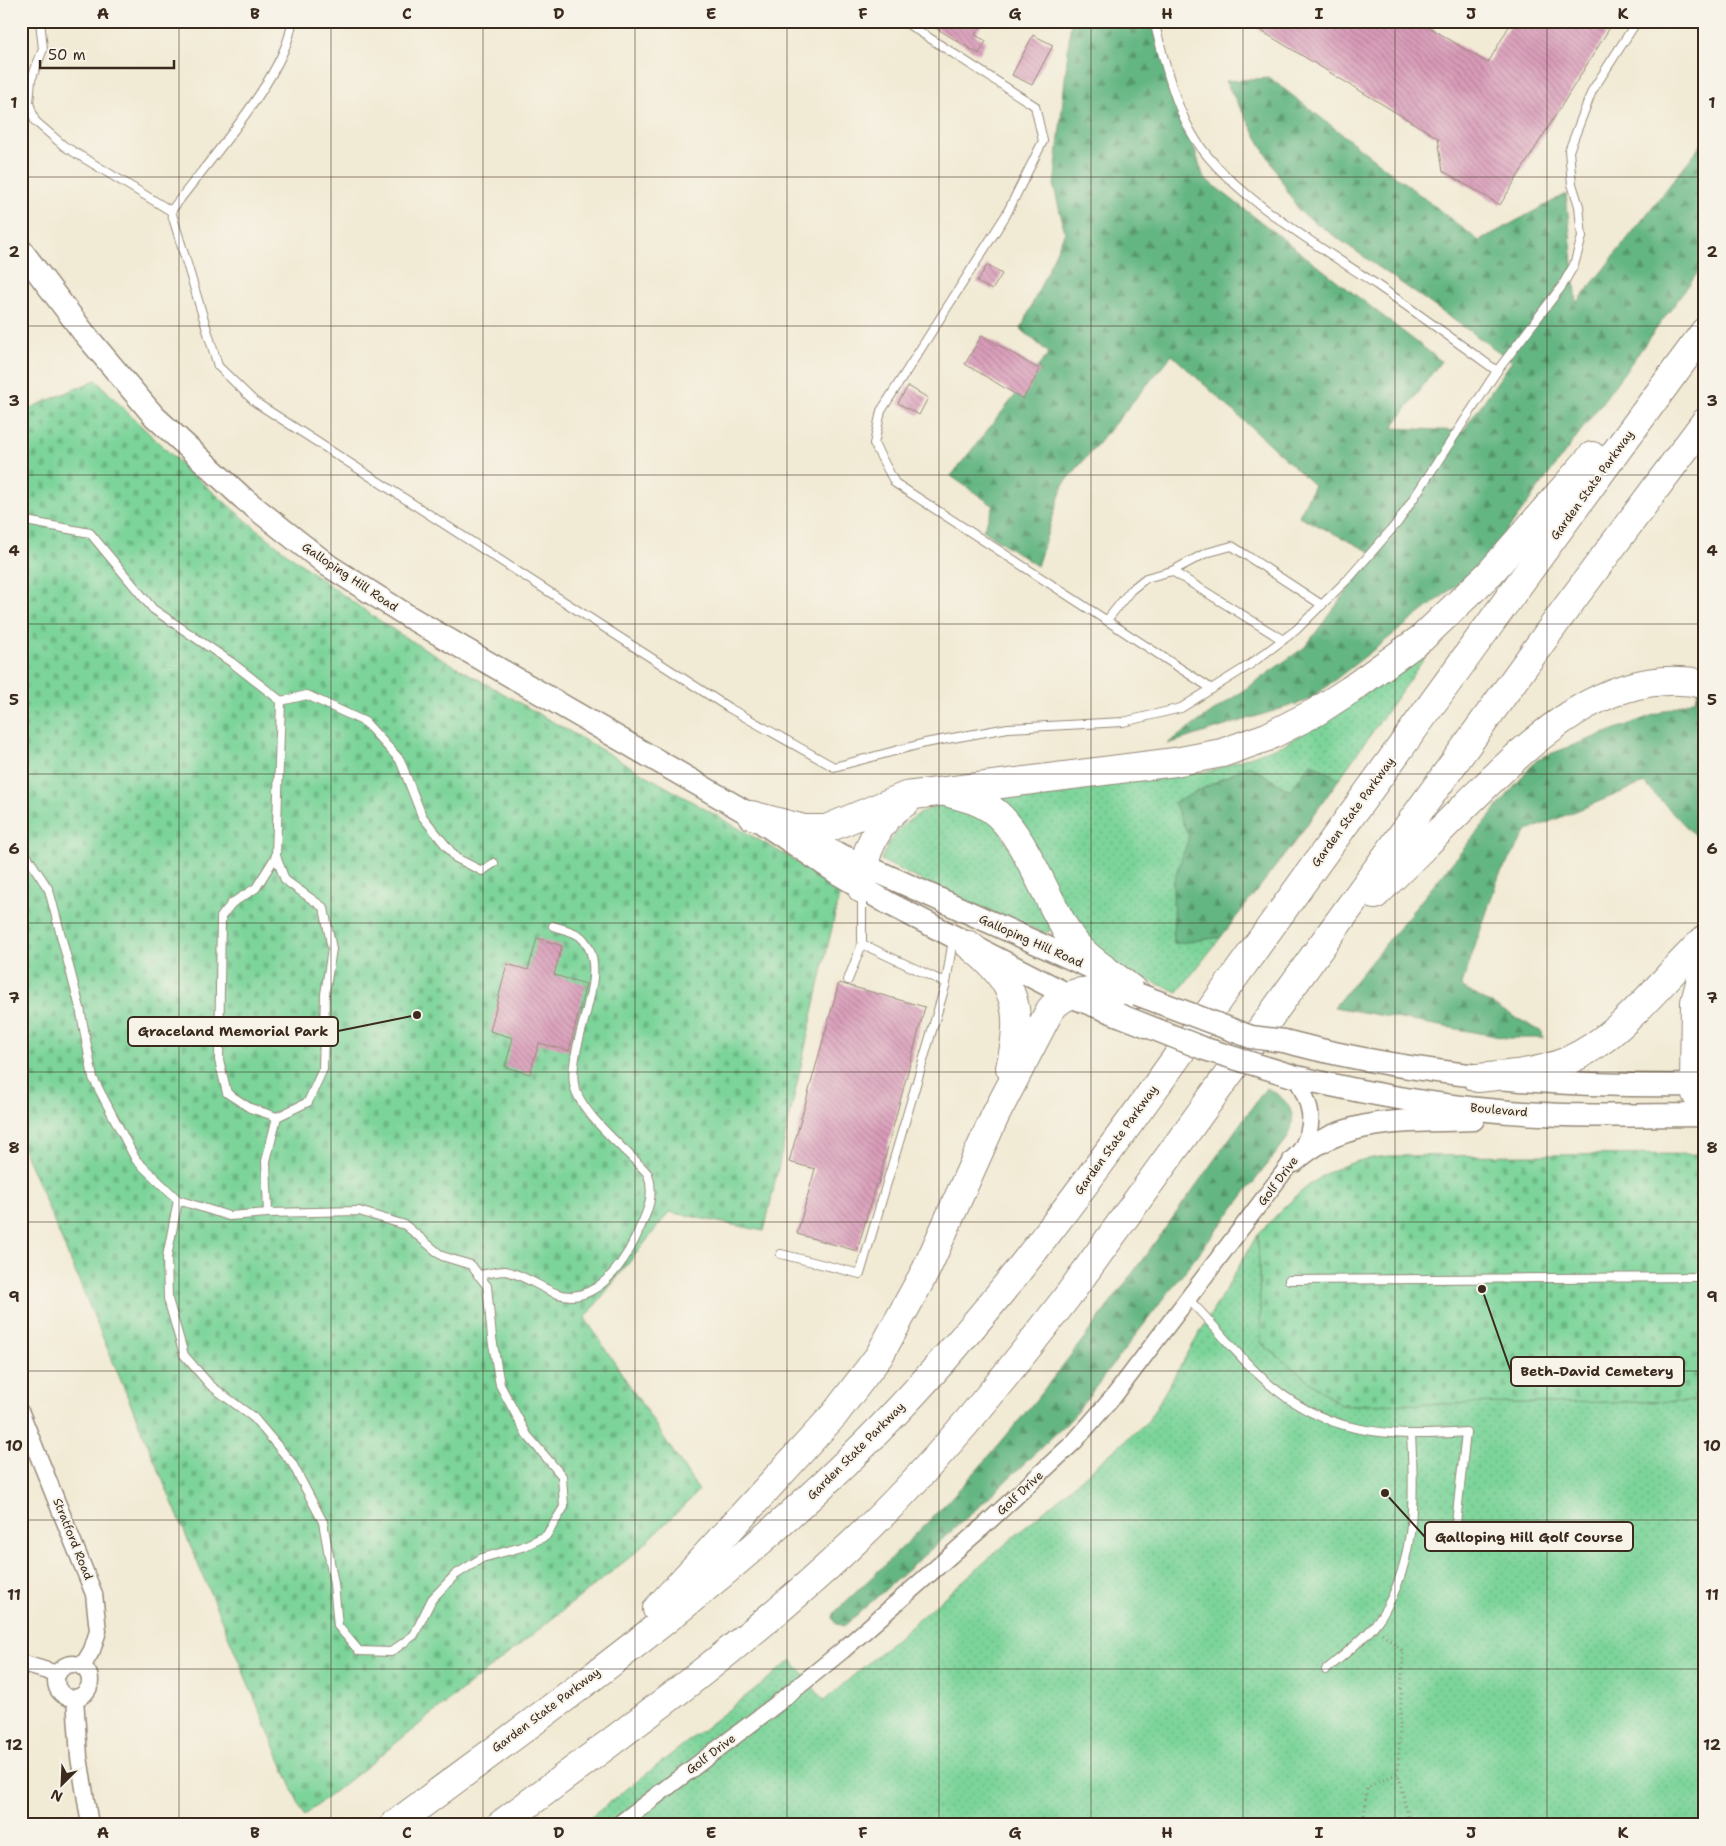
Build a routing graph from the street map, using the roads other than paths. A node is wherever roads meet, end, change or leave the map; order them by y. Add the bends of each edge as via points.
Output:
1 (40, 21) edge
2 (292, 21) edge
3 (903, 21) edge
4 (1154, 21) edge
5 (1638, 21) edge
6 (170, 211) junction
7 (21, 250) edge
8 (1705, 326) edge
9 (1705, 331) edge
10 (1497, 371) junction
11 (1705, 422) edge
12 (21, 523) edge
13 (1172, 571) junction
14 (1322, 604) junction
15 (1107, 620) junction
16 (1282, 640) junction
17 (1705, 684) edge
18 (1212, 689) junction
19 (281, 701) junction
20 (930, 792) junction
21 (751, 815) junction
22 (21, 847) edge
23 (276, 856) junction
24 (494, 862) dead end
25 (863, 877) junction
26 (552, 926) dead end
27 (1705, 938) edge
28 (962, 941) junction
29 (862, 944) junction
30 (1705, 963) edge
31 (1307, 967) junction
32 (848, 980) dead end
33 (946, 983) junction
34 (1068, 994) junction
35 (1137, 994) junction
36 (1251, 1037) junction
37 (1296, 1077) junction
38 (1477, 1078) junction
39 (1699, 1085) edge
40 (1705, 1110) edge
41 (1574, 1115) junction
42 (1705, 1115) edge
43 (277, 1116) junction
44 (994, 1116) junction
45 (1294, 1161) junction
46 (178, 1200) junction
47 (268, 1212) junction
48 (781, 1254) dead end
49 (478, 1275) junction
50 (1705, 1277) edge
51 (1288, 1280) dead end
52 (1188, 1299) junction
53 (21, 1414) edge
54 (1411, 1435) junction
55 (1456, 1523) dead end
56 (21, 1663) edge
57 (82, 1667) junction
58 (1326, 1670) dead end
59 (58, 1674) junction
60 (568, 1695) junction
61 (75, 1698) junction
62 (90, 1825) edge
63 (394, 1825) edge
64 (500, 1825) edge
65 (618, 1825) edge

1 - 6 lane via 43,49 30,80 29,102 35,121 64,146
2 - 6 lane via 291,31 276,64 250,109
3 - 15 lane via 1035,106 1043,141 1006,215 881,411 874,444 895,483
4 - 10 lane via 1174,96 1192,133 1213,162 1241,189 1297,231
5 - 10 lane via 1592,91 1569,151 1582,237 1574,265 1562,286
6 - 18 lane via 218,366 256,402 729,708 834,767 925,743 1008,728 1123,722 1181,708
7 - 21 main road, Galloping Hill Road via 84,333 154,416 286,533 329,566 411,618
8 - 20 highway via 1473,591 1397,657 1316,712 1260,740 1206,757
9 - 60 highway, Garden State Parkway via 1083,1185 970,1330 897,1411 793,1513 711,1584
10 - 14 lane via 1398,522
11 - 31 highway
12 - 19 lane via 26,521 90,534 153,609
13 - 14 lane via 1206,552 1232,546
13 - 15 lane via 1146,578 1131,590
13 - 16 lane
14 - 16 lane
15 - 18 lane
16 - 18 lane
17 - 31 highway via 1682,681 1637,685 1605,695 1567,716 1483,788
19 - 23 lane
19 - 24 lane via 307,695 365,722 400,760 422,816 456,858 482,871
20 - 21 highway via 892,801 826,829 804,829
20 - 25 highway via 904,803 889,816 876,834
20 - 35 highway via 978,802 1001,816 1071,938
21 - 25 main road, Galloping Hill Road
22 - 46 lane via 49,890 80,1008 93,1078 136,1160
23 - 43 lane via 285,880 324,908 332,948 325,994 323,1069 308,1102
23 - 43 lane via 256,888 232,903 221,917 219,1060 227,1094 250,1108
25 - 28 main road, Galloping Hill Road
25 - 29 lane
25 - 35 main road, Galloping Hill Road via 1101,972
26 - 49 lane via 580,936 591,950 594,968 576,1054 574,1083 582,1104 648,1174 652,1198 616,1272 596,1288 574,1295 559,1294 506,1271
27 - 38 highway via 1622,1022 1588,1050 1542,1069
28 - 33 lane
28 - 34 main road, Galloping Hill Road
28 - 44 highway via 1002,976 1015,1007 1013,1054
29 - 32 lane
29 - 33 lane
30 - 39 highway via 1695,1002
31 - 64 highway via 1026,1352 911,1485 845,1550 742,1641
33 - 48 lane via 860,1274
34 - 35 highway via 1086,990
34 - 37 main road, Galloping Hill Road, bridge via 1205,1049
34 - 44 highway via 1045,1016
35 - 36 main road, Galloping Hill Road, bridge
36 - 37 main road, bridge via 1273,1052
36 - 38 main road, Galloping Hill Road, bridge via 1284,1041 1380,1063
37 - 41 main road, Boulevard via 1440,1104
37 - 45 street, Golf Drive via 1308,1103 1312,1122 1308,1139
38 - 39 main road via 1576,1084
39 - 40 highway via 1696,1094
41 - 42 main road, Boulevard
41 - 45 main road via 1363,1125 1327,1138
43 - 47 lane via 266,1160
44 - 60 highway via 926,1270 869,1371 834,1415 664,1602
45 - 52 street, Golf Drive
46 - 47 lane via 229,1216
46 - 49 lane via 167,1257 168,1300 184,1355 210,1385 254,1418 292,1463 323,1522 338,1626 359,1651 391,1652 414,1635 432,1599 455,1575 482,1558 522,1548 546,1536 564,1507 562,1476 527,1435 500,1385 487,1286
47 - 49 lane via 359,1211 406,1225 442,1256 471,1265
50 - 51 lane
52 - 54 lane via 1258,1374 1293,1404 1341,1426 1367,1432
52 - 65 street, Golf Drive via 1094,1421 999,1512 806,1680
53 - 57 street, Stratford Road via 94,1594 98,1631
54 - 55 lane via 1466,1432
54 - 58 lane via 1411,1526 1394,1589 1374,1625
56 - 59 street
57 - 59 street via 68,1665
57 - 61 street via 89,1676 88,1687
59 - 61 street via 59,1691 64,1696
60 - 63 highway, Garden State Parkway
61 - 62 street via 79,1757

